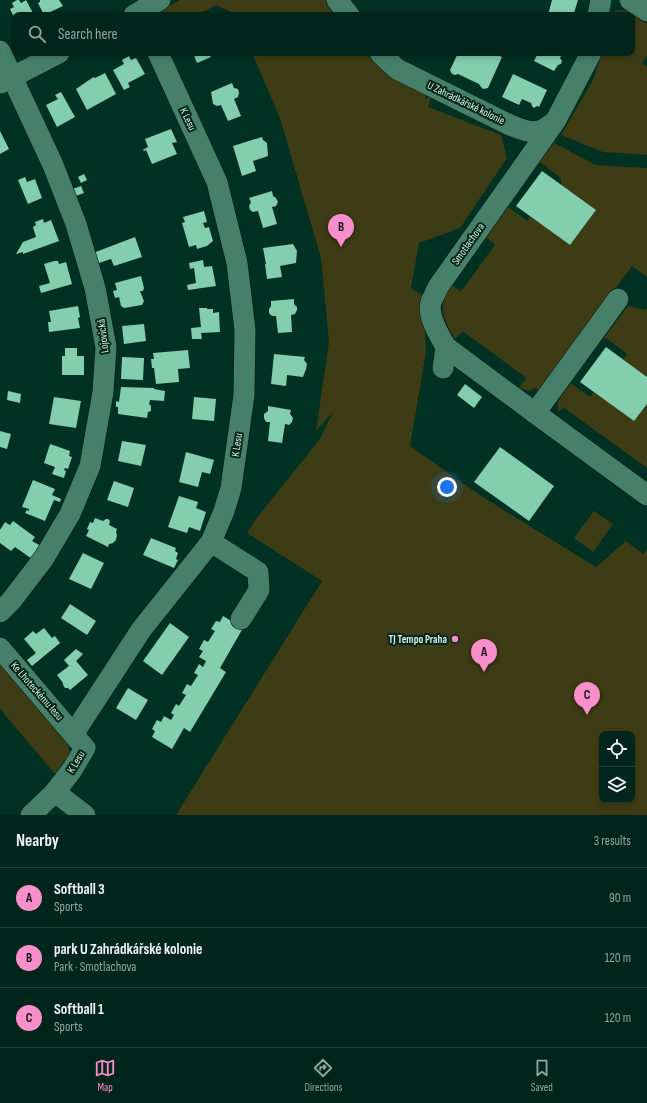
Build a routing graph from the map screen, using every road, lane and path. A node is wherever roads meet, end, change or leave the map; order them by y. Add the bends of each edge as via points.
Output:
1 (160, 0) edge
2 (338, 0) edge
3 (630, 0) edge
4 (137, 11) edge
5 (647, 11) edge
6 (347, 12) edge
7 (0, 51) edge
8 (53, 56) edge
9 (159, 56) edge
10 (383, 56) edge
11 (589, 56) edge
12 (6, 80) edge
13 (556, 120) junction
14 (618, 299) dead end
15 (446, 346) junction
16 (443, 368) dead end
17 (535, 413) junction
18 (647, 495) edge
19 (211, 542) junction
20 (0, 612) edge
21 (240, 619) dead end
22 (0, 648) edge
23 (74, 734) junction
24 (55, 792) junction
25 (31, 815) edge
26 (86, 815) edge

1 - 4 street
2 - 6 street
3 - 5 street
7 - 12 street, Lojovická
8 - 12 street
9 - 19 street, K Lesu via 217,182 237,263 245,330 244,395 233,474 224,511
10 - 13 street, U Zahrádkářské kolonie via 396,69 527,132 546,128
11 - 13 street, Smotlachova
12 - 20 street, Lojovická via 53,165 76,224 95,288 106,347 103,392 90,466 70,514 44,558
13 - 15 street, Smotlachova via 438,287 431,303 432,318
14 - 17 street
15 - 16 street
15 - 17 street, Smotlachova
17 - 18 street, Smotlachova
19 - 21 street via 258,572 259,590
19 - 23 street, K Lesu via 141,630
22 - 23 street, Ke Lhoteckému lesu
23 - 24 street, K Lesu via 85,748
24 - 25 street, K Lesu
24 - 26 street

